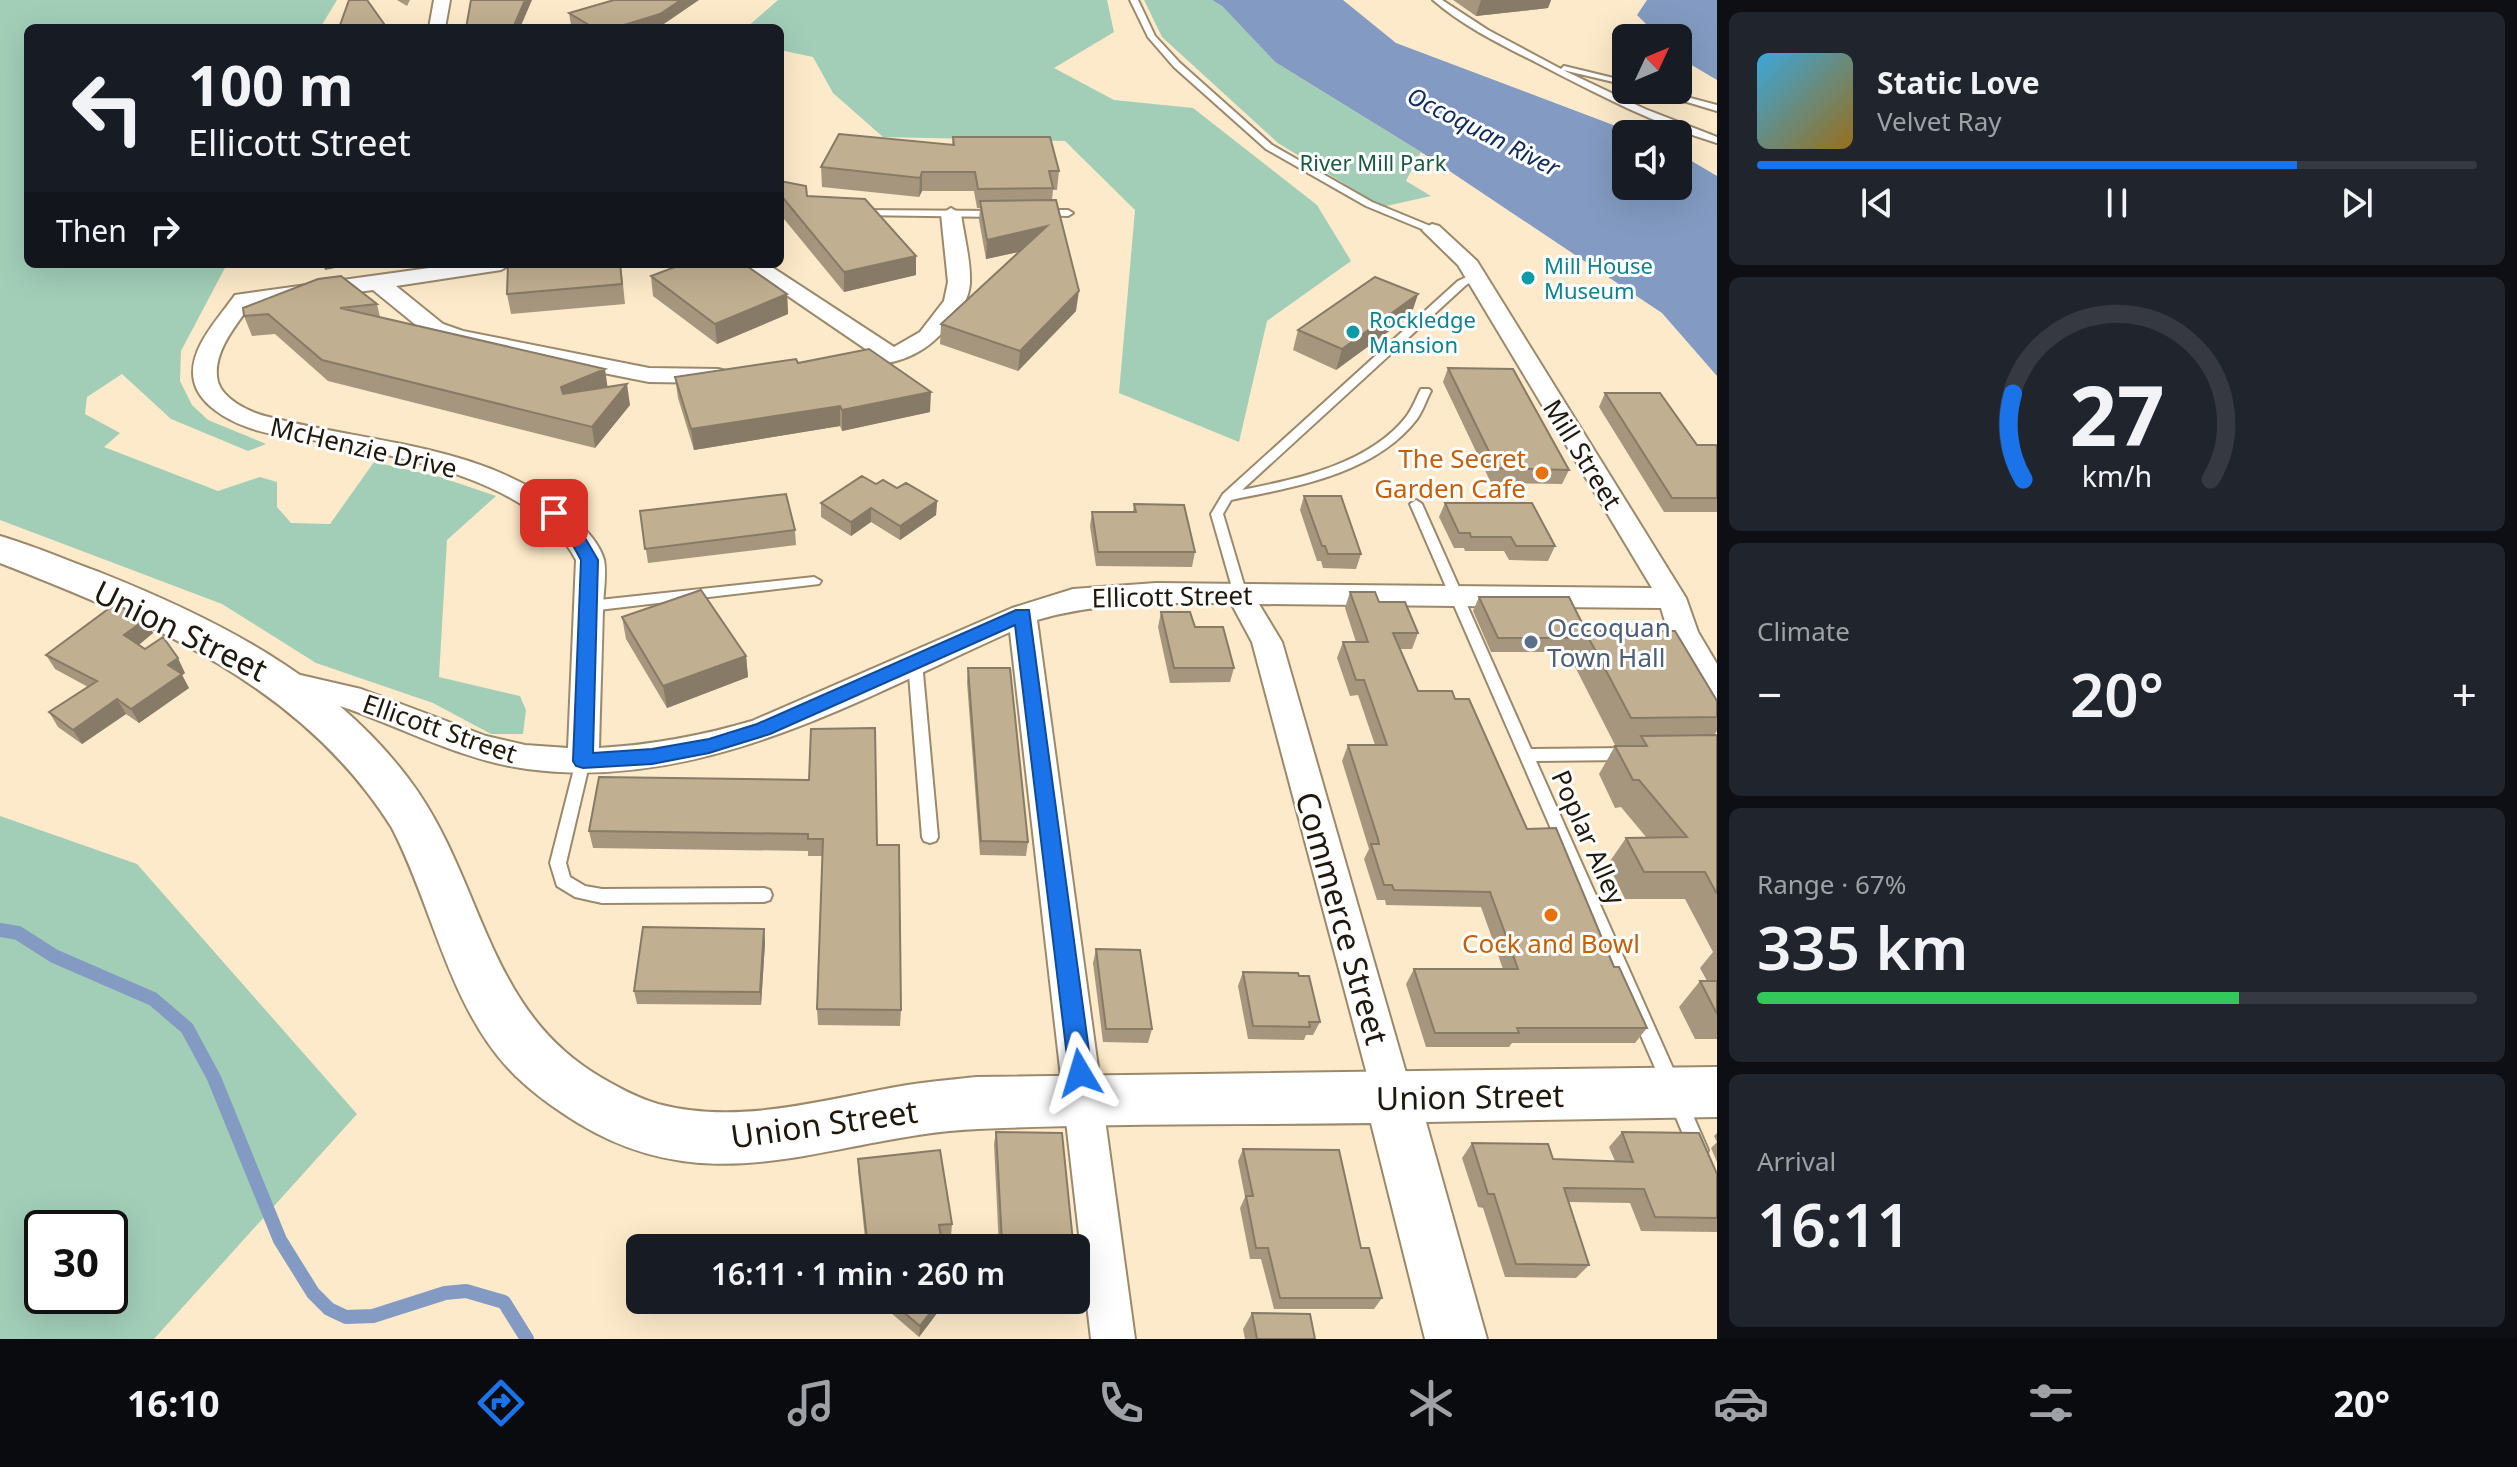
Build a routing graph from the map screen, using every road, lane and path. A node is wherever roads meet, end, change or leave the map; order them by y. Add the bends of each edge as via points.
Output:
1 (442, 0) edge
2 (1134, 0) edge
3 (1437, 0) edge
4 (438, 24) edge
5 (1544, 64) junction
6 (1612, 80) edge
7 (1692, 101) edge
8 (1717, 108) edge
9 (1717, 140) edge
10 (842, 212) edge
11 (1024, 213) edge
12 (1068, 213) dead end
13 (951, 214) junction
14 (1010, 214) edge
15 (1432, 230) joint
16 (475, 268) edge
17 (758, 268) edge
18 (1475, 276) junction
19 (378, 283) junction
20 (892, 356) junction
21 (822, 366) edge
22 (748, 373) edge
23 (1425, 391) dead end
24 (1227, 497) junction
25 (1416, 504) dead end
26 (0, 549) edge
27 (814, 581) dead end
28 (1240, 595) junction
29 (1458, 597) junction
30 (1672, 598) junction
31 (590, 606) junction
32 (1022, 615) junction
33 (915, 662) junction
34 (283, 682) junction
35 (1717, 690) edge
36 (1638, 754) edge
37 (1527, 755) junction
38 (583, 761) junction
39 (930, 837) dead end
40 (764, 895) dead end
41 (1696, 1092) edge
42 (1393, 1097) junction
43 (1084, 1100) junction
44 (1704, 1162) edge
45 (1113, 1339) edge
46 (1456, 1339) edge

1 - 4 street
2 - 15 lane via 1152,37 1177,65 1269,147 1359,199
3 - 5 lane
5 - 6 lane
5 - 9 lane via 1625,104
7 - 8 lane
10 - 13 lane
11 - 12 lane
13 - 14 lane
13 - 20 street via 959,282 955,302 924,341
15 - 18 street, Mill Street
16 - 19 street
17 - 20 street
18 - 24 lane
18 - 30 street, Mill Street
19 - 22 street via 435,329 457,337 649,375
19 - 31 street, McHenzie Drive via 243,300 209,347 207,387 217,401 256,422 443,462 533,500 576,535 590,560
20 - 21 street
23 - 24 lane via 1405,427 1347,464
24 - 28 lane via 1217,514
25 - 29 lane, Poplar Alley
26 - 34 street, Union Street via 200,632
27 - 31 lane
28 - 29 street, Ellicott Street
28 - 32 street, Ellicott Street via 1109,594
28 - 42 street, Commerce Street via 1267,642
29 - 30 street, Ellicott Street
29 - 37 lane, Poplar Alley
30 - 35 street, Mill Street via 1683,632
31 - 38 street, McHenzie Drive
32 - 33 street, Ellicott Street
32 - 43 street
33 - 38 street, Ellicott Street via 763,729 709,746 652,757
33 - 39 lane
34 - 38 street, Ellicott Street via 350,697 481,747
34 - 43 street, Union Street via 334,724 407,813 436,867 487,991 516,1038 574,1091 626,1120 669,1133 739,1140 976,1103
36 - 37 lane
37 - 41 lane, Poplar Alley
38 - 40 lane via 558,863 563,881 602,896
41 - 42 street, Union Street
41 - 44 lane, Poplar Alley
42 - 43 street, Union Street
42 - 46 street, Commerce Street
43 - 45 street

